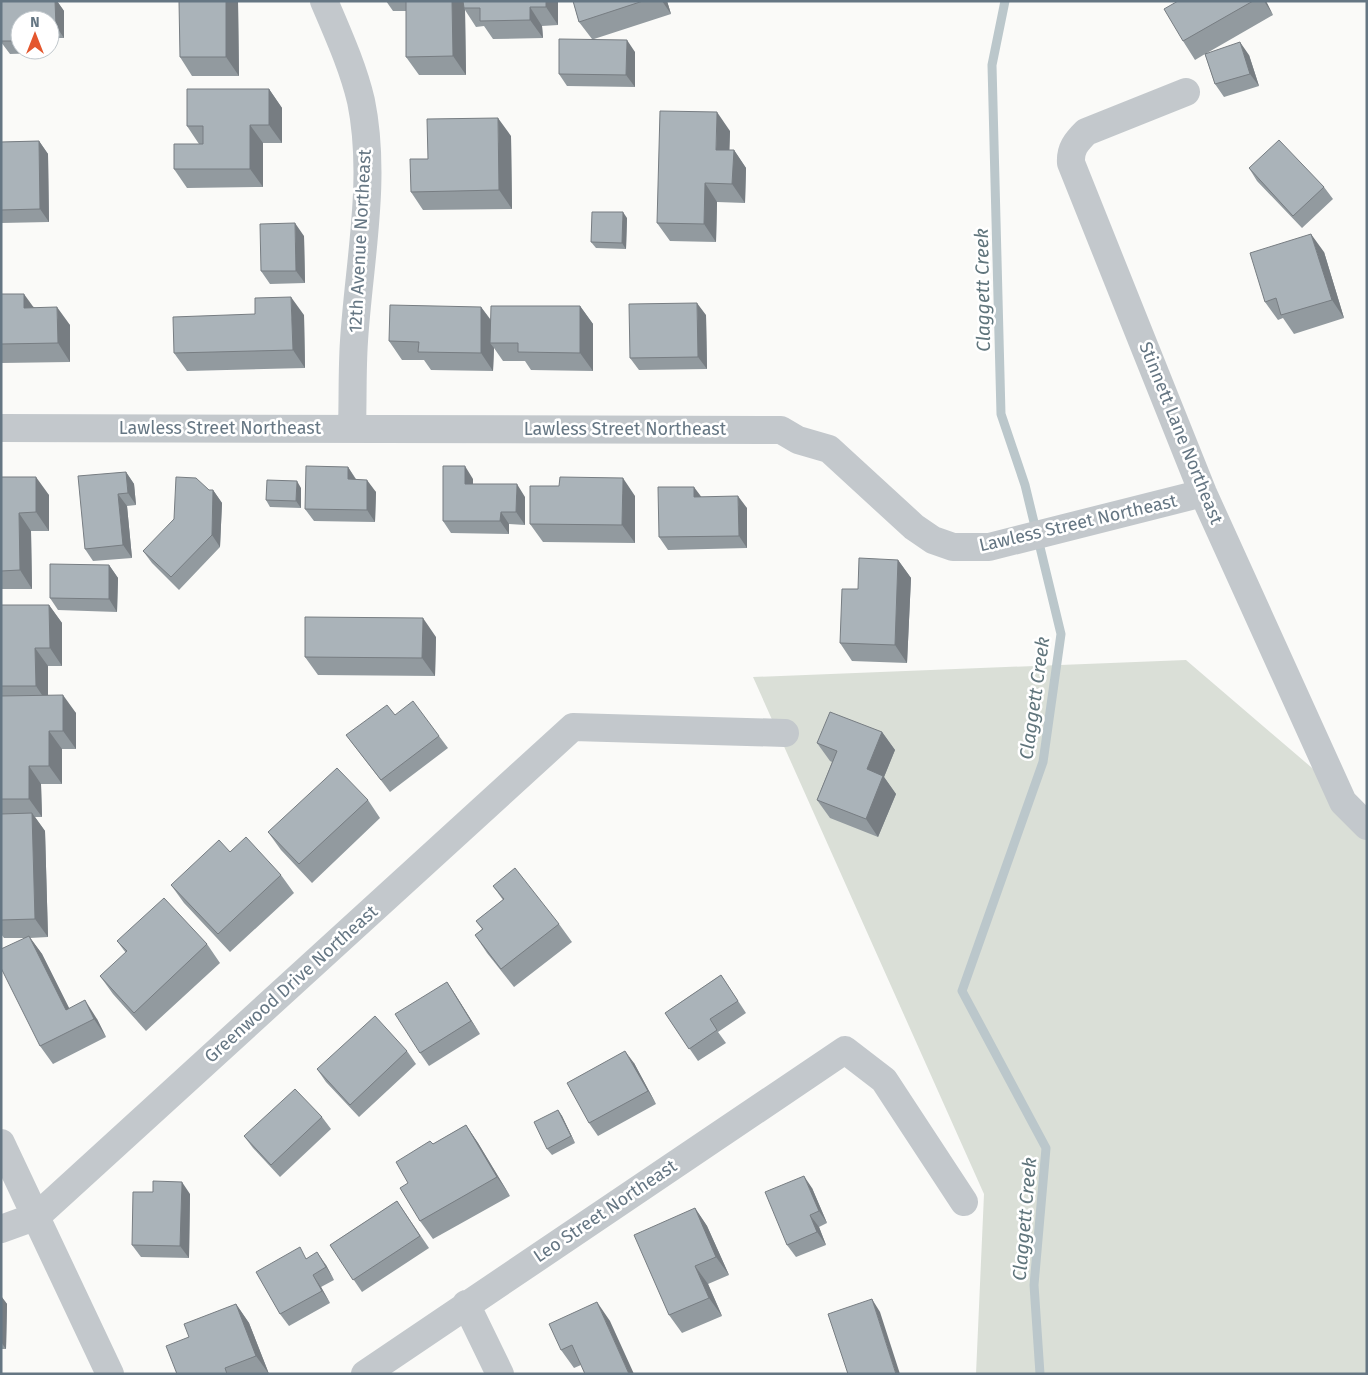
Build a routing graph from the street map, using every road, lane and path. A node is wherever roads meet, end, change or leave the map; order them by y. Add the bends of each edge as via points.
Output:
1 (324, 1) edge
2 (1186, 92) dead end
3 (1, 428) edge
4 (352, 428) junction
5 (1203, 493) junction
6 (785, 733) dead end
7 (1367, 826) edge
8 (1, 1144) edge
9 (964, 1202) dead end
10 (36, 1216) junction
11 (1, 1229) edge
12 (466, 1304) junction
13 (110, 1374) edge
14 (365, 1374) edge
15 (500, 1374) edge

1 - 4 street, 12th Avenue Northeast via 344,46 361,101 366,140 365,219 354,342
2 - 5 street, Stinnett Lane Northeast via 1086,132 1070,153 1075,175
3 - 4 street, Lawless Street Northeast
4 - 5 street, Lawless Street Northeast via 781,430 798,440 829,449 914,527 953,547 989,547
5 - 7 street, Stinnett Lane Northeast via 1343,802
6 - 10 street, Greenwood Drive Northeast via 573,727
8 - 10 street
9 - 12 street, Leo Street Northeast via 884,1080 845,1050
10 - 11 street, Greenwood Drive Northeast
10 - 13 street
12 - 14 street, Leo Street Northeast
12 - 15 street

